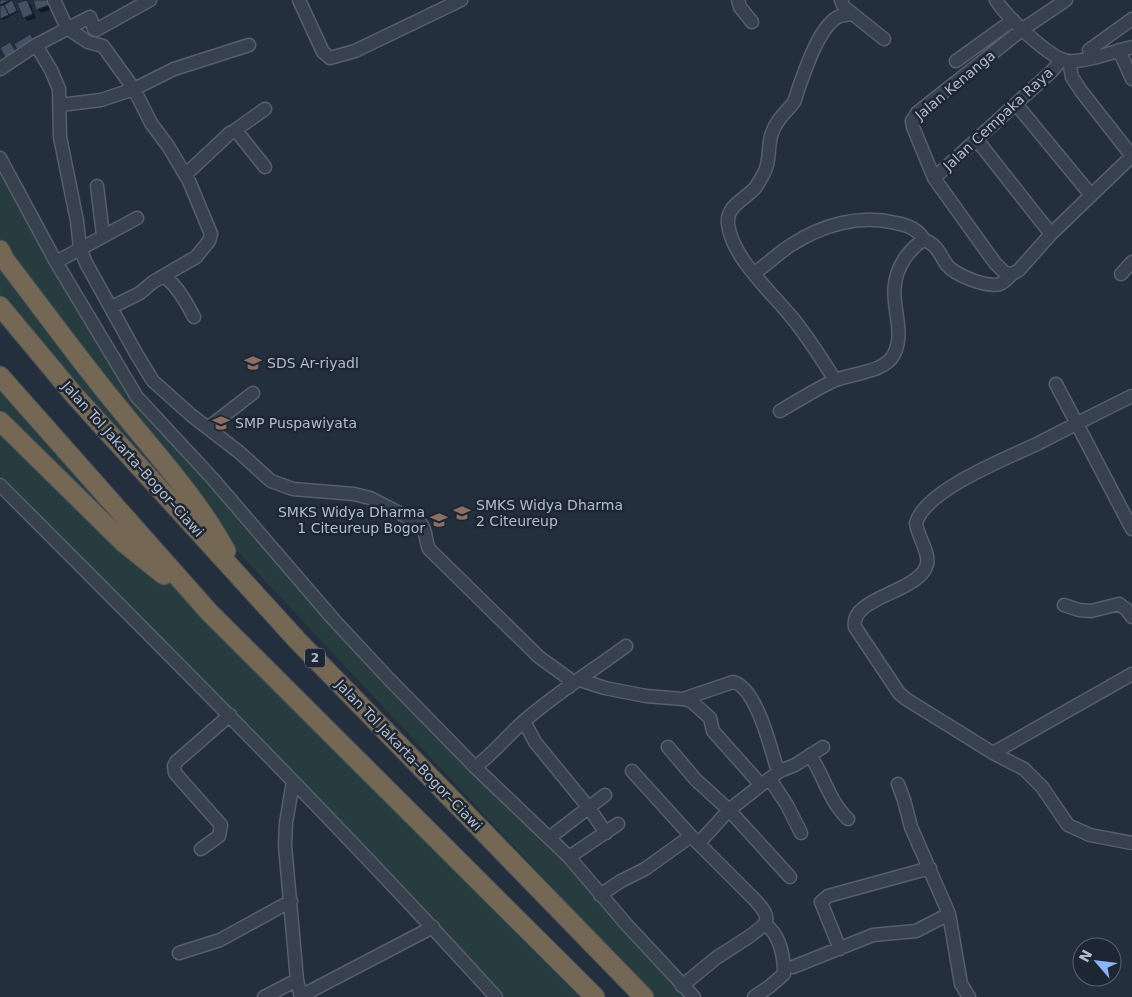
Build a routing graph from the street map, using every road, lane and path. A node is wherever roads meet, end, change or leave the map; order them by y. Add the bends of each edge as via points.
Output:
1 (54, 0) edge
2 (150, 0) edge
3 (299, 0) edge
4 (461, 0) edge
5 (738, 0) edge
6 (841, 0) edge
7 (996, 0) edge
8 (1066, 0) edge
9 (851, 14) junction
10 (1132, 19) edge
11 (1012, 20) junction
12 (752, 22) dead end
13 (67, 28) junction
14 (1023, 29) junction
15 (884, 39) dead end
16 (36, 45) junction
17 (249, 45) dead end
18 (1132, 47) edge
19 (1089, 50) dead end
20 (1119, 50) junction
21 (1065, 60) junction
22 (956, 61) dead end
23 (0, 69) edge
24 (1132, 79) edge
25 (134, 88) junction
26 (1016, 104) junction
27 (60, 105) junction
28 (265, 109) dead end
29 (234, 131) junction
30 (977, 140) junction
31 (0, 158) edge
32 (265, 167) dead end
33 (184, 175) junction
34 (934, 178) junction
35 (97, 186) dead end
36 (1092, 195) junction
37 (137, 218) dead end
38 (1051, 234) junction
39 (103, 235) junction
40 (924, 240) junction
41 (80, 248) junction
42 (0, 250) edge
43 (56, 262) junction
44 (1132, 262) edge
45 (754, 273) junction
46 (1012, 274) junction
47 (1121, 274) dead end
48 (164, 276) junction
49 (0, 306) edge
50 (112, 307) junction
51 (194, 317) dead end
52 (0, 376) edge
53 (153, 380) junction
54 (835, 380) junction
55 (1056, 384) dead end
56 (253, 393) dead end
57 (1132, 396) edge
58 (137, 397) junction
59 (780, 412) dead end
60 (0, 421) edge
61 (1077, 423) junction
62 (209, 428) junction
63 (0, 485) edge
64 (1132, 529) edge
65 (242, 579) junction
66 (1064, 605) dead end
67 (209, 612) junction
68 (1132, 618) edge
69 (626, 646) dead end
70 (1132, 674) edge
71 (580, 680) junction
72 (569, 687) junction
73 (683, 699) junction
74 (230, 715) junction
75 (524, 721) junction
76 (668, 747) dead end
77 (823, 747) dead end
78 (993, 753) junction
79 (810, 755) junction
80 (475, 767) junction
81 (632, 771) dead end
82 (770, 778) junction
83 (293, 782) junction
84 (898, 784) dead end
85 (605, 795) dead end
86 (589, 808) junction
87 (729, 810) junction
88 (848, 819) dead end
89 (618, 824) dead end
90 (606, 833) junction
91 (801, 833) dead end
92 (549, 838) junction
93 (695, 839) junction
94 (1132, 843) edge
95 (201, 849) dead end
96 (568, 857) junction
97 (930, 868) junction
98 (790, 877) dead end
99 (600, 895) junction
100 (291, 901) junction
101 (949, 914) junction
102 (765, 924) junction
103 (433, 927) junction
104 (840, 949) junction
105 (179, 953) dead end
106 (793, 967) dead end
107 (297, 980) junction
108 (682, 986) junction
109 (264, 997) edge
110 (301, 997) edge
111 (496, 997) edge
112 (595, 997) edge
113 (644, 997) edge
114 (694, 997) edge
115 (754, 997) edge
116 (969, 997) edge

1 - 13 street
2 - 13 street via 96,30 90,17
3 - 4 street via 323,52 330,58 355,51
5 - 12 street
6 - 9 street
7 - 11 street
8 - 14 street
9 - 15 street
9 - 45 street via 832,22 821,37 793,102 779,117 773,130 765,172 754,189 735,204 730,214 728,225 734,244
10 - 19 street
11 - 14 street
11 - 22 street
13 - 16 street
13 - 25 street via 88,42 103,46
14 - 21 street via 1052,54
14 - 34 street, Jalan Kenanga via 913,119 913,128
16 - 23 street
16 - 27 street via 59,89
17 - 25 street via 174,69
18 - 20 street
20 - 21 street via 1082,60
20 - 24 street
21 - 26 street, Jalan Cempaka Raya
21 - 36 street via 1081,91 1132,156
25 - 27 street via 101,100
25 - 33 street via 151,123
26 - 30 street, Jalan Cempaka Raya
26 - 36 street
27 - 41 street via 60,137
28 - 29 street
29 - 32 street
29 - 33 street
30 - 34 street, Jalan Cempaka Raya
30 - 38 street
31 - 43 street
33 - 48 street via 211,234 196,257
34 - 46 street via 995,263 1004,272
35 - 39 street
36 - 38 street
37 - 39 street
38 - 46 street
39 - 41 street
40 - 45 street via 904,225 874,218 835,223 790,246
40 - 46 street via 935,246 953,270 972,280 997,285
40 - 54 street via 908,254 896,275 894,296 899,340 894,356 887,364
41 - 43 street
41 - 50 street
42 - 65 highway via 117,406 210,522
43 - 58 street
44 - 47 street
45 - 54 street via 790,315
48 - 50 street
48 - 51 street via 173,283
49 - 65 highway, Jalan Tol Jakarta–Bogor–Ciawi / 2 via 75,396
50 - 53 street
52 - 67 highway
53 - 58 street
53 - 62 street
54 - 59 street
55 - 61 street
56 - 62 street
57 - 61 street
58 - 80 street via 212,478 334,620
60 - 67 highway via 123,542
61 - 64 street
61 - 78 street via 983,468 923,508 916,523 928,561 924,572 862,608 855,619 855,627 899,693 913,705
62 - 72 street via 271,481 293,489 370,498 421,524 429,549 539,657 568,678
63 - 74 street
65 - 113 highway, Jalan Tol Jakarta–Bogor–Ciawi / 2 via 297,640
66 - 68 street via 1091,611 1118,604
67 - 112 highway
69 - 71 street
70 - 78 street
71 - 72 street
71 - 73 street via 646,696
72 - 75 street
73 - 82 street via 695,704 710,718 713,731
73 - 82 street via 733,682 740,685 761,717 776,766
74 - 83 street
74 - 95 street via 174,766 175,773 221,825 219,836
75 - 80 street
75 - 86 street via 534,742
76 - 87 street via 696,780
77 - 79 street
78 - 94 street via 1033,777 1068,825 1090,835
79 - 82 street
79 - 88 street via 834,802
80 - 92 street
81 - 93 street
82 - 87 street
82 - 91 street
83 - 100 street via 285,845
83 - 103 street
84 - 97 street via 911,827
85 - 86 street
86 - 90 street
86 - 92 street
87 - 93 street
87 - 98 street
89 - 90 street
90 - 96 street
92 - 96 street
93 - 99 street
93 - 102 street via 756,901 765,912
96 - 99 street
97 - 101 street
97 - 104 street via 823,899 821,902
99 - 108 street
100 - 105 street via 220,940
100 - 107 street
101 - 104 street via 916,931 873,935
101 - 116 street via 962,984
102 - 108 street
102 - 115 street via 775,934 784,974
103 - 110 street
103 - 111 street
104 - 106 street
107 - 109 street
107 - 110 street
108 - 114 street

